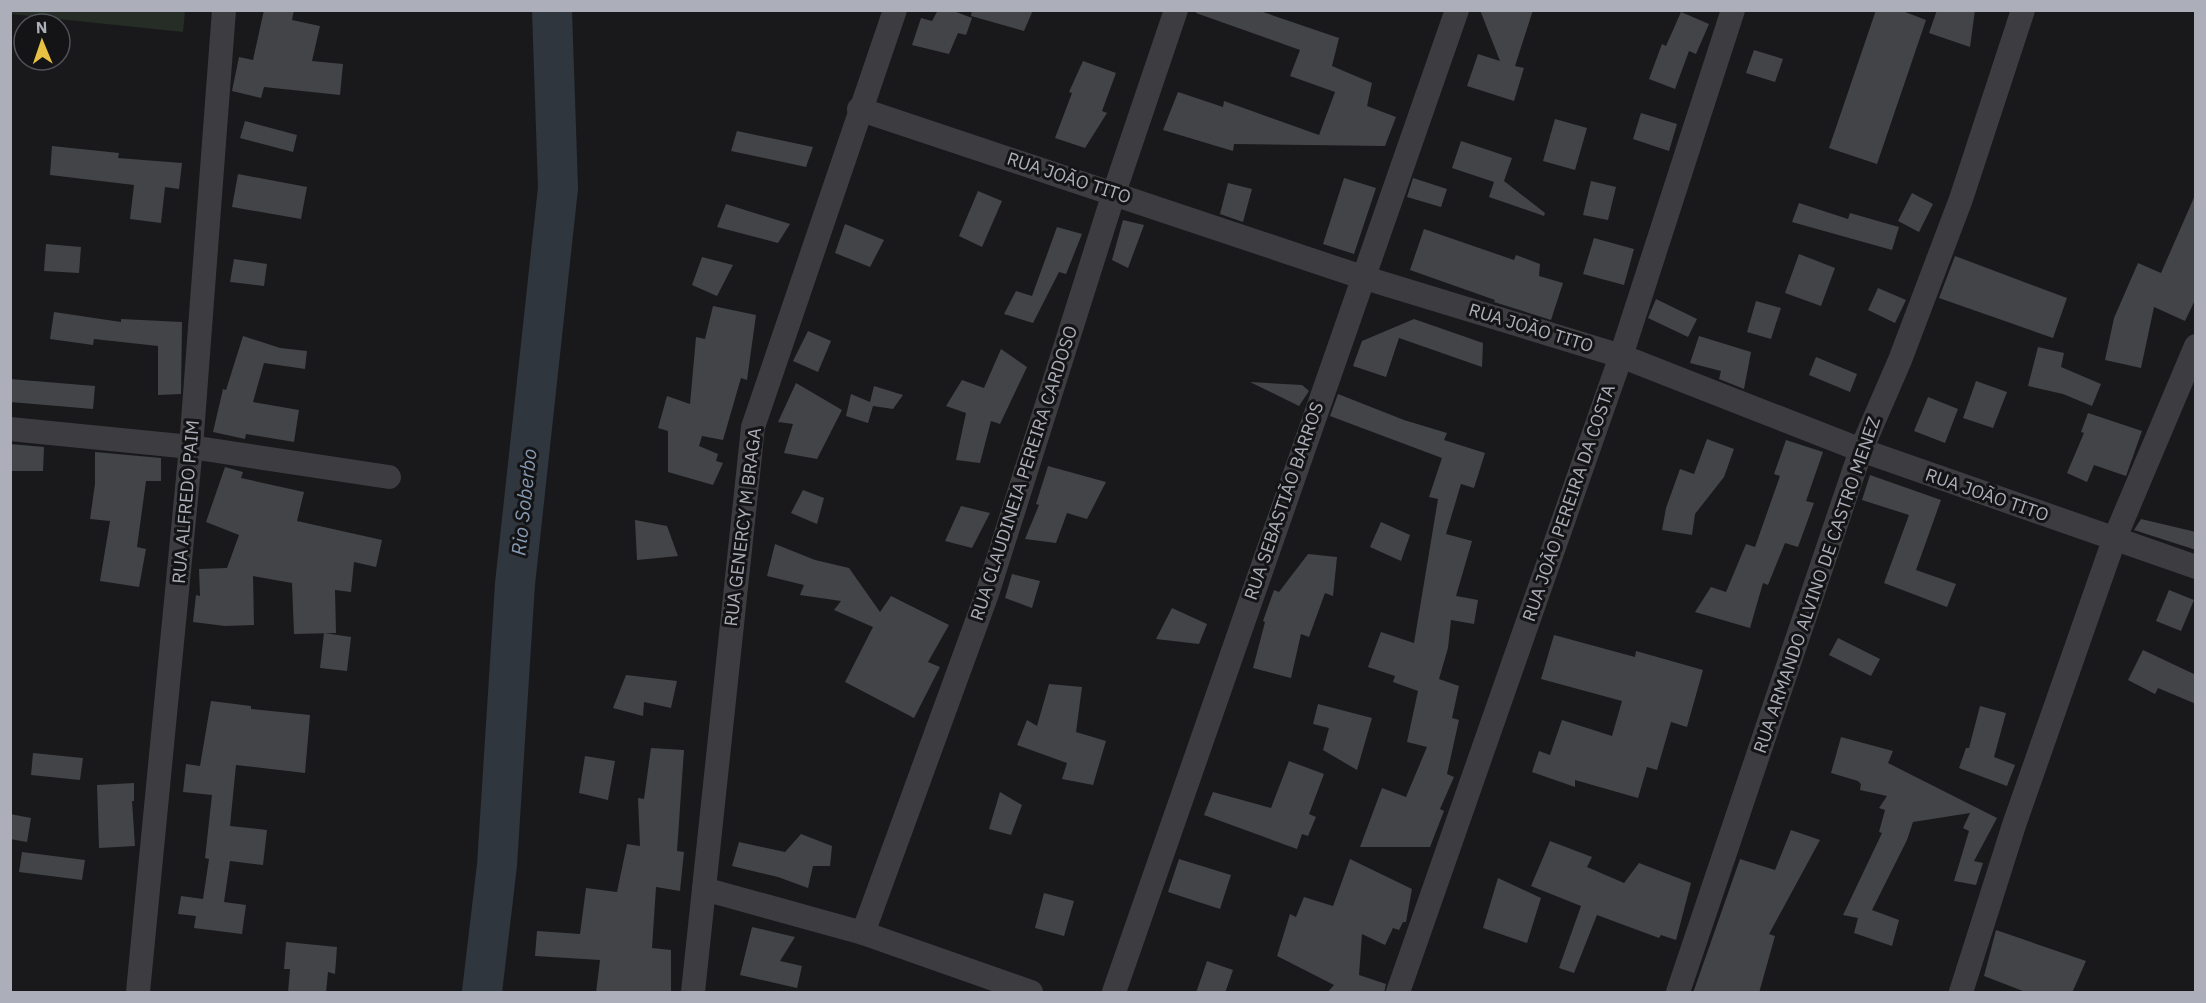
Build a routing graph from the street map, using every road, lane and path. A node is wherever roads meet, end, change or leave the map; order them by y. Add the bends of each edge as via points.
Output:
1 (224, 10) edge
2 (894, 10) edge
3 (1176, 10) edge
4 (1456, 10) edge
5 (1733, 10) edge
6 (2022, 10) edge
7 (860, 109) junction
8 (1114, 193) junction
9 (1362, 277) junction
10 (2196, 346) edge
11 (1621, 356) junction
12 (10, 429) edge
13 (191, 447) junction
14 (1861, 450) junction
15 (389, 477) dead end
16 (2114, 540) junction
17 (2196, 567) edge
18 (704, 889) junction
19 (863, 933) junction
20 (138, 993) edge
21 (693, 993) edge
22 (1031, 993) edge
23 (1114, 993) edge
24 (1398, 993) edge
25 (1678, 993) edge
26 (1961, 993) edge

1 - 13 street, RUA ALFREDO PAIM
2 - 7 street, RUA GENERCY M BRAGA
3 - 8 street, RUA CLAUDINEIA PEREIRA CARDOSO
4 - 9 street, RUA SEBASTIÃO BARROS
5 - 11 street, RUA JOÃO PEREIRA DA COSTA
6 - 14 street, RUA ARMANDO ALVINO DE CASTRO MENEZ via 1961,199
7 - 8 street, RUA JOÃO TITO
7 - 18 street, RUA GENERCY M BRAGA via 753,427
8 - 9 street, RUA JOÃO TITO
8 - 19 street, RUA CLAUDINEIA PEREIRA CARDOSO via 987,594
9 - 11 street, RUA JOÃO TITO
9 - 23 street, RUA SEBASTIÃO BARROS
10 - 16 street
11 - 14 street, RUA JOÃO TITO
11 - 24 street, RUA JOÃO PEREIRA DA COSTA
12 - 13 street
13 - 15 street
13 - 20 street, RUA ALFREDO PAIM
14 - 16 street, RUA JOÃO TITO
14 - 25 street, RUA ARMANDO ALVINO DE CASTRO MENEZ
16 - 17 street, RUA JOÃO TITO
16 - 26 street via 2014,825
18 - 19 street
18 - 21 street, RUA GENERCY M BRAGA
19 - 22 street

